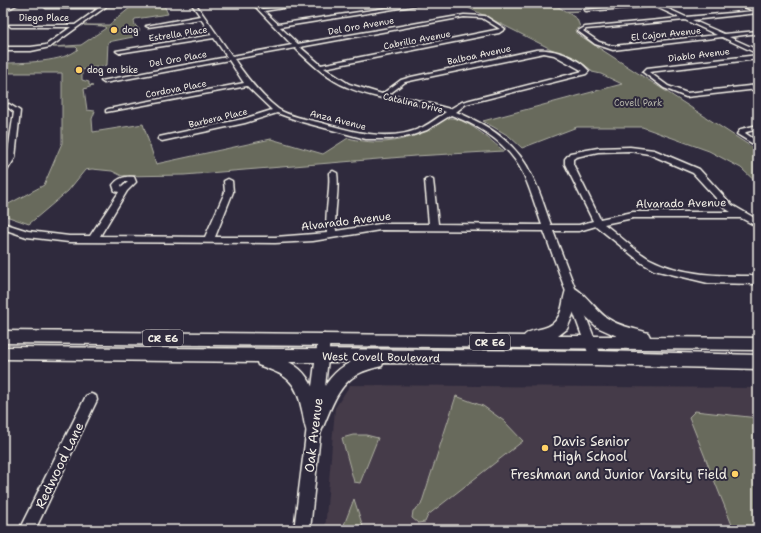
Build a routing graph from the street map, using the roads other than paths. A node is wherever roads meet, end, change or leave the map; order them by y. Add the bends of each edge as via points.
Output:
1 (18, 3) edge
2 (109, 3) edge
3 (193, 3) edge
4 (254, 3) edge
5 (313, 3) edge
6 (429, 3) edge
7 (671, 3) edge
8 (737, 3) edge
9 (654, 4) junction
10 (46, 7) dead end
11 (103, 7) junction
12 (261, 10) junction
13 (586, 10) dead end
14 (3, 11) edge
15 (758, 12) edge
16 (202, 17) junction
17 (686, 19) junction
18 (493, 22) joint
19 (11, 26) dead end
20 (77, 26) junction
21 (148, 26) dead end
22 (277, 26) junction
23 (758, 32) edge
24 (215, 36) junction
25 (723, 36) junction
26 (296, 46) junction
27 (3, 48) edge
28 (119, 51) dead end
29 (758, 52) edge
30 (758, 57) edge
31 (230, 58) junction
32 (582, 66) joint
33 (320, 67) junction
34 (104, 81) dead end
35 (248, 84) junction
36 (758, 87) edge
37 (383, 96) junction
38 (9, 106) dead end
39 (277, 111) junction
40 (108, 112) dead end
41 (450, 112) junction
42 (758, 127) edge
43 (162, 139) dead end
44 (758, 145) edge
45 (3, 170) edge
46 (333, 172) dead end
47 (429, 180) dead end
48 (228, 181) dead end
49 (124, 190) dead end
50 (740, 215) junction
51 (598, 223) junction
52 (758, 224) edge
53 (3, 226) edge
54 (434, 227) junction
55 (547, 228) junction
56 (332, 235) junction
57 (93, 239) junction
58 (209, 239) junction
59 (758, 280) edge
60 (572, 292) junction
61 (3, 337) edge
62 (324, 339) junction
63 (508, 342) junction
64 (590, 343) junction
65 (682, 344) junction
66 (758, 344) edge
67 (3, 353) edge
68 (240, 355) junction
69 (322, 356) junction
70 (394, 358) junction
71 (596, 358) junction
72 (758, 362) edge
73 (91, 400) dead end
74 (314, 428) junction
75 (27, 530) edge
76 (302, 530) edge

1 - 14 street
2 - 11 street
3 - 16 street, Anza Avenue
4 - 12 street, Catalina Drive
5 - 12 street
6 - 22 street
7 - 9 street
8 - 15 street
9 - 13 street
9 - 17 street
10 - 11 street
11 - 20 street
12 - 22 street, Catalina Drive
15 - 17 street
16 - 21 street
16 - 24 street, Anza Avenue
17 - 25 street
17 - 25 street, El Cajon Avenue via 585,28 580,31 597,43 614,48
18 - 26 street, Del Oro Avenue via 469,15
18 - 33 street, Cabrillo Avenue via 504,29
19 - 20 street, Diego Place
20 - 27 street via 48,46 31,49
22 - 26 street, Catalina Drive
23 - 25 street, El Cajon Avenue
24 - 28 street, Estrella Place
24 - 31 street, Anza Avenue
25 - 29 street
26 - 31 street, Del Oro Avenue
26 - 33 street, Catalina Drive
30 - 36 street, Diablo Avenue via 646,72 666,87 686,95
31 - 34 street, Del Oro Place
31 - 35 street, Anza Avenue
32 - 37 street, Balboa Avenue via 552,52 536,52 413,78 403,81
32 - 41 street, Anza Avenue via 586,71 584,73 470,102
33 - 37 street, Catalina Drive via 339,82
35 - 39 street, Anza Avenue
35 - 40 street, Cordova Place
37 - 41 street, Catalina Drive via 417,102
38 - 45 street via 17,111 11,158
39 - 41 street, Anza Avenue via 304,121 366,137 410,134
39 - 43 street, Barbera Place via 245,121
41 - 55 street, Catalina Drive via 484,128 517,155 528,174
42 - 44 street via 743,130 741,134
46 - 56 street via 335,182 329,225
47 - 54 street
48 - 58 street via 229,192
49 - 57 street
50 - 51 street, Alvarado Avenue via 654,214 613,218
50 - 51 street via 693,169 641,150 605,150 584,152 569,159 569,164
50 - 52 street
51 - 55 street, Alvarado Avenue via 579,228
51 - 59 street via 636,255 658,266 714,280
53 - 57 street, Alvarado Avenue via 44,237
54 - 55 street, Alvarado Avenue
54 - 56 street, Alvarado Avenue via 380,227
55 - 60 street, Catalina Drive
56 - 58 street, Alvarado Avenue via 306,239
57 - 58 street, Alvarado Avenue
60 - 63 main road via 563,325 538,337
60 - 64 street, Catalina Drive
60 - 65 main road via 590,315 607,327 634,336
61 - 62 main road, West Covell Boulevard / CR E6
62 - 63 main road, West Covell Boulevard / CR E6
62 - 69 street, Oak Avenue
63 - 64 main road, West Covell Boulevard / CR E6
64 - 65 main road, West Covell Boulevard / CR E6
64 - 71 street, Catalina Drive
65 - 66 main road, West Covell Boulevard / CR E6
67 - 68 main road, West Covell Boulevard / CR E6
68 - 69 main road, West Covell Boulevard / CR E6
68 - 74 main road via 282,365 296,374 304,386
69 - 70 main road, West Covell Boulevard / CR E6
69 - 74 street, Oak Avenue
70 - 71 main road, West Covell Boulevard / CR E6
70 - 74 main road via 368,362 339,378 327,395
71 - 72 main road, West Covell Boulevard / CR E6
73 - 75 street, Redwood Lane
74 - 76 street, Oak Avenue

